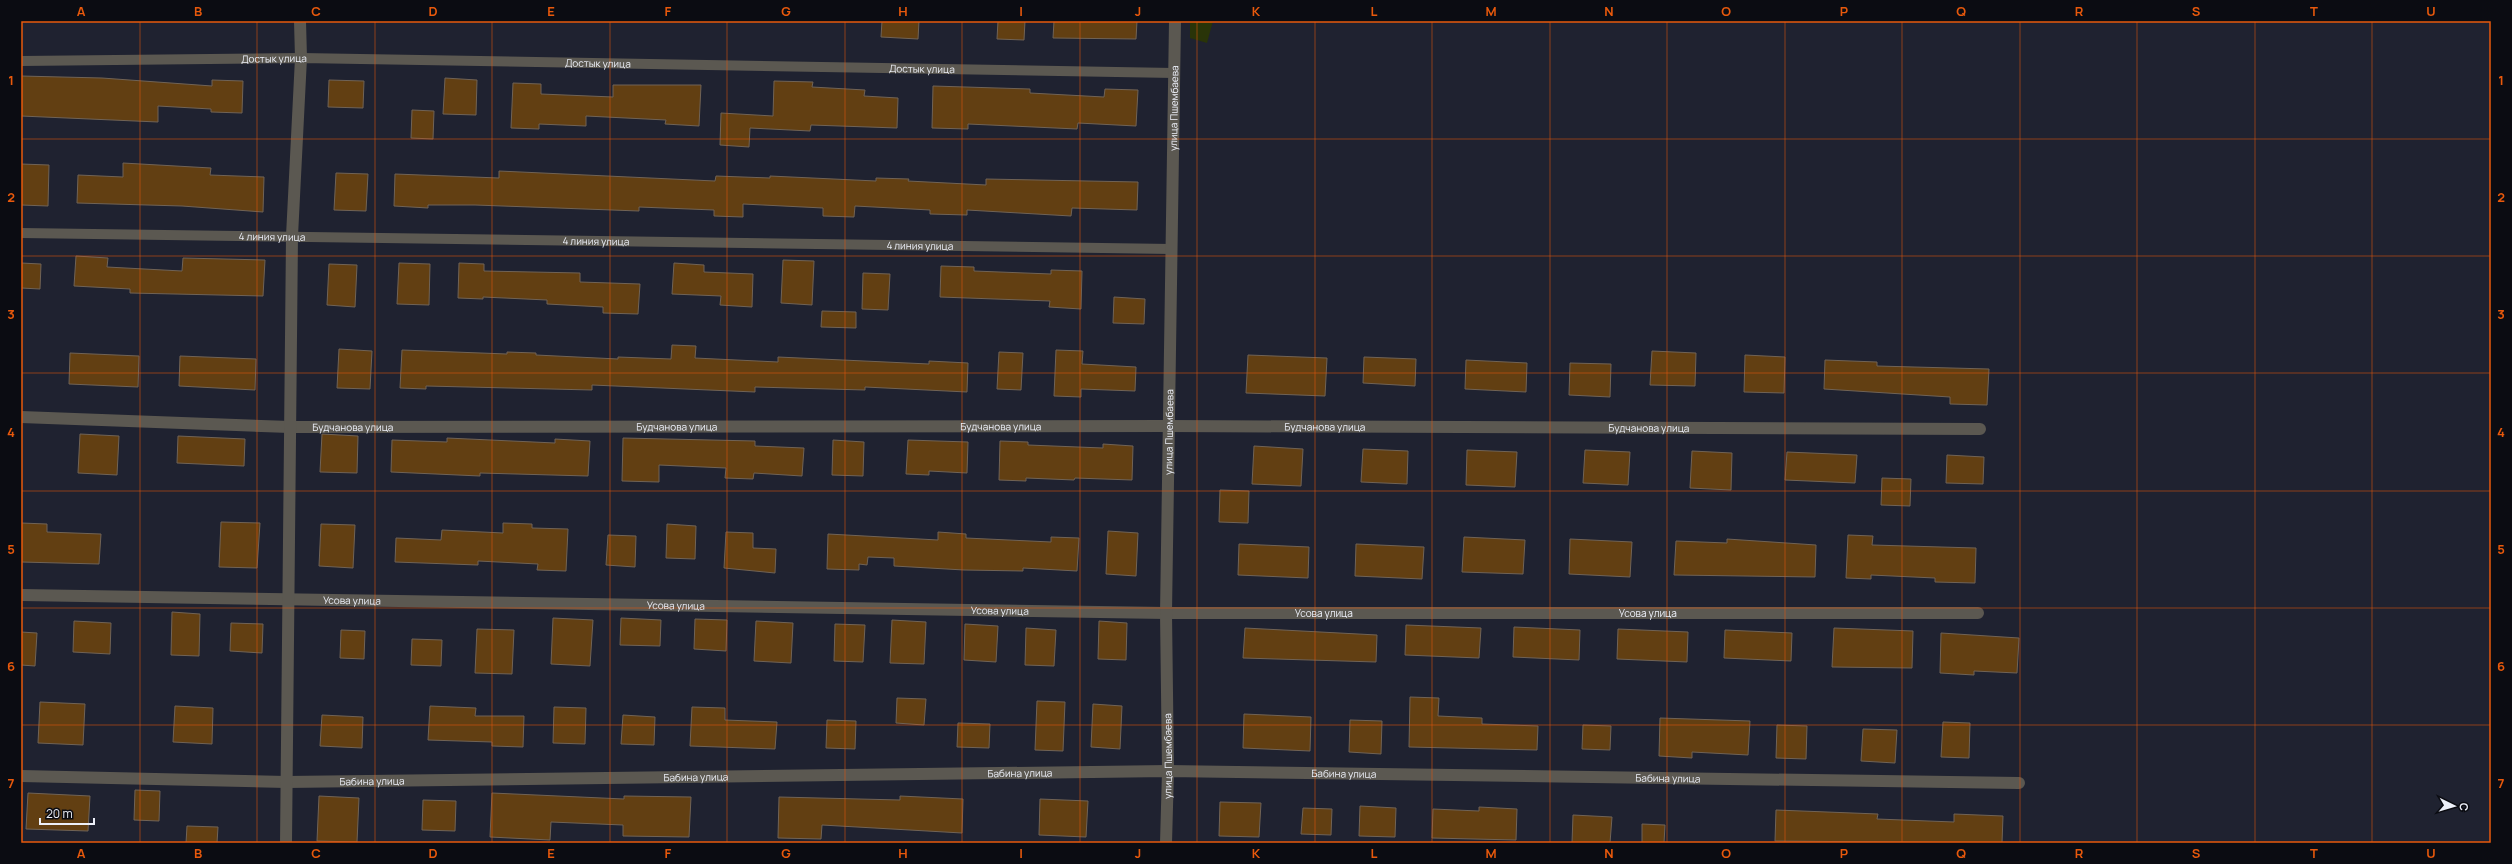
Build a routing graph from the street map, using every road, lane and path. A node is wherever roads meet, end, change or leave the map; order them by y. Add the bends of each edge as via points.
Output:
1 (300, 21) edge
2 (1175, 21) edge
3 (301, 58) junction
4 (21, 60) edge
5 (1174, 73) junction
6 (21, 233) edge
7 (292, 236) junction
8 (1172, 250) junction
9 (21, 417) edge
10 (1169, 426) junction
11 (290, 427) junction
12 (1980, 430) dead end
13 (21, 595) edge
14 (288, 598) junction
15 (1166, 613) junction
16 (1978, 613) dead end
17 (1168, 771) junction
18 (21, 776) edge
19 (286, 782) junction
20 (2019, 783) dead end
21 (286, 843) edge
22 (1166, 843) edge

1 - 3 street
2 - 5 street, улица Пшембаева
3 - 4 lane, Достык улица
3 - 5 lane, Достык улица
3 - 7 street
5 - 8 street, улица Пшембаева
6 - 7 lane, 4 линия улица
7 - 8 lane, 4 линия улица
7 - 11 street
8 - 10 street, улица Пшембаева
9 - 11 street, Будчанова улица
10 - 11 street, Будчанова улица
10 - 12 street, Будчанова улица
10 - 15 street, улица Пшембаева
11 - 14 street
13 - 14 street, Усова улица
14 - 15 street, Усова улица
14 - 19 street
15 - 16 street, Усова улица
15 - 17 street, улица Пшембаева
17 - 19 street, Бабина улица
17 - 20 street, Бабина улица
17 - 22 street, улица Пшембаева
18 - 19 street, Бабина улица
19 - 21 street

